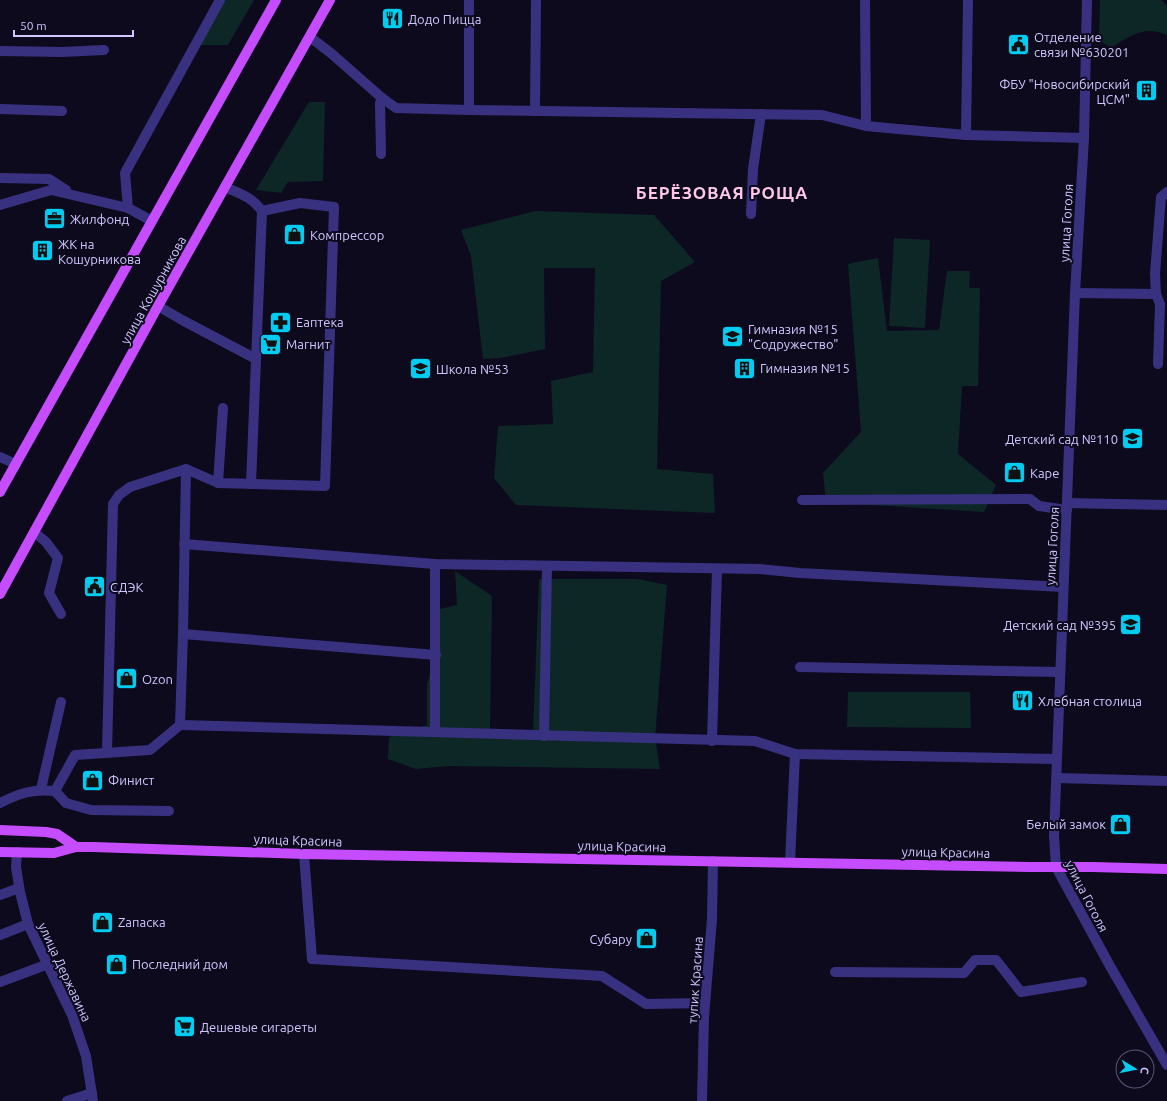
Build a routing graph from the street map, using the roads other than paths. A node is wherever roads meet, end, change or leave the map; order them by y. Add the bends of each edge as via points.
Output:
1 (220, 0) edge
2 (276, 0) edge
3 (330, 0) edge
4 (469, 0) edge
5 (536, 0) edge
6 (865, 0) edge
7 (968, 0) edge
8 (1087, 0) edge
9 (310, 37) junction
10 (104, 50) dead end
11 (0, 51) edge
12 (382, 98) junction
13 (0, 109) edge
14 (469, 110) junction
15 (62, 111) dead end
16 (535, 111) junction
17 (761, 114) junction
18 (866, 126) junction
19 (966, 135) junction
20 (1084, 138) junction
21 (381, 154) dead end
22 (0, 178) edge
23 (225, 187) junction
24 (1167, 192) edge
25 (73, 195) junction
26 (0, 205) edge
27 (128, 208) junction
28 (262, 211) junction
29 (751, 214) dead end
30 (152, 221) junction
31 (1075, 293) junction
32 (1156, 294) junction
33 (158, 306) junction
34 (256, 359) junction
35 (1158, 364) dead end
36 (223, 408) dead end
37 (0, 456) edge
38 (16, 464) junction
39 (186, 469) junction
40 (218, 482) junction
41 (250, 484) junction
42 (0, 492) edge
43 (802, 500) dead end
44 (1167, 505) edge
45 (1067, 506) junction
46 (34, 532) junction
47 (184, 544) junction
48 (435, 564) junction
49 (547, 566) junction
50 (717, 569) junction
51 (1063, 587) junction
52 (0, 594) edge
53 (61, 614) dead end
54 (183, 634) junction
55 (436, 655) junction
56 (800, 667) dead end
57 (1060, 672) junction
58 (61, 702) dead end
59 (180, 725) junction
60 (435, 732) junction
61 (544, 736) junction
62 (712, 741) junction
63 (107, 753) junction
64 (795, 754) junction
65 (1057, 759) junction
66 (1057, 778) junction
67 (1167, 781) edge
68 (41, 789) junction
69 (55, 791) junction
70 (0, 803) edge
71 (169, 811) dead end
72 (0, 830) edge
73 (76, 847) junction
74 (0, 852) edge
75 (17, 852) junction
76 (304, 854) junction
77 (713, 861) junction
78 (790, 862) junction
79 (1056, 867) junction
80 (1167, 869) edge
81 (19, 888) junction
82 (0, 896) edge
83 (28, 924) junction
84 (0, 935) edge
85 (48, 964) junction
86 (835, 972) dead end
87 (0, 982) edge
88 (1082, 982) dead end
89 (705, 1003) junction
90 (1167, 1065) edge
91 (93, 1097) edge
92 (66, 1101) edge
93 (702, 1101) edge
94 (710, 1101) edge

1 - 27 street via 125,173
2 - 30 main road
3 - 9 main road, улица Кошурникова
4 - 14 street
5 - 16 street
6 - 18 street
7 - 19 street
8 - 20 street, улица Гоголя
9 - 12 street
9 - 23 main road, улица Кошурникова
10 - 11 street
12 - 14 street via 396,108
12 - 21 street
13 - 15 street
14 - 16 street
16 - 17 street
17 - 18 street via 822,115
17 - 29 street via 753,169
18 - 19 street
19 - 20 street
20 - 31 street, улица Гоголя
22 - 25 street via 49,179
23 - 28 street via 256,202
23 - 33 main road, улица Кошурникова
24 - 32 street via 1161,197 1155,274
25 - 26 street via 52,190
25 - 27 street
27 - 30 street
28 - 34 street
28 - 41 street via 300,203 334,206 325,486
30 - 38 main road
31 - 32 street
31 - 45 street, улица Гоголя
32 - 35 street via 1160,304
33 - 34 street
33 - 46 main road, улица Кошурникова
34 - 41 street
36 - 40 street
37 - 38 street
38 - 42 main road
39 - 40 street
39 - 47 street
39 - 63 street via 130,487 119,495 113,504
40 - 41 street
43 - 45 street via 1030,499 1039,506
44 - 45 street
45 - 51 street, улица Гоголя
46 - 52 main road, улица Кошурникова
46 - 53 street via 46,542 58,558 50,593
47 - 48 street
47 - 54 street
48 - 49 street
48 - 55 street
49 - 50 street
49 - 61 street
50 - 51 street via 760,569
50 - 62 street
51 - 57 street, улица Гоголя
54 - 55 street
54 - 59 street
55 - 60 street
56 - 57 street
57 - 65 street, улица Гоголя
58 - 68 street
59 - 60 street
59 - 63 street via 150,750
60 - 61 street
61 - 62 street
62 - 64 street via 755,741
63 - 69 street via 74,755
64 - 65 street
64 - 78 street
65 - 66 street, улица Гоголя
66 - 67 street
66 - 79 street, улица Гоголя via 1054,836
68 - 69 street
68 - 70 street via 18,793
69 - 71 street via 66,803 91,810
72 - 73 main road via 57,834
73 - 75 main road, улица Красина via 54,853
73 - 76 main road, улица Красина
74 - 75 main road, улица Красина
75 - 81 street, улица Державина
76 - 77 main road, улица Красина
76 - 89 street via 312,959 602,976 646,1004
77 - 78 main road, улица Красина
77 - 89 street, тупик Красина via 712,919
78 - 79 main road, улица Красина
79 - 80 main road, улица Красина
79 - 90 street, улица Гоголя
81 - 82 street
81 - 83 street, улица Державина
83 - 84 street
83 - 85 street, улица Державина
85 - 87 street
85 - 91 street, улица Державина via 72,1015 86,1056
86 - 88 street via 964,973 975,960 996,960 1021,992
89 - 93 street, тупик Красина
91 - 92 street
93 - 94 street

